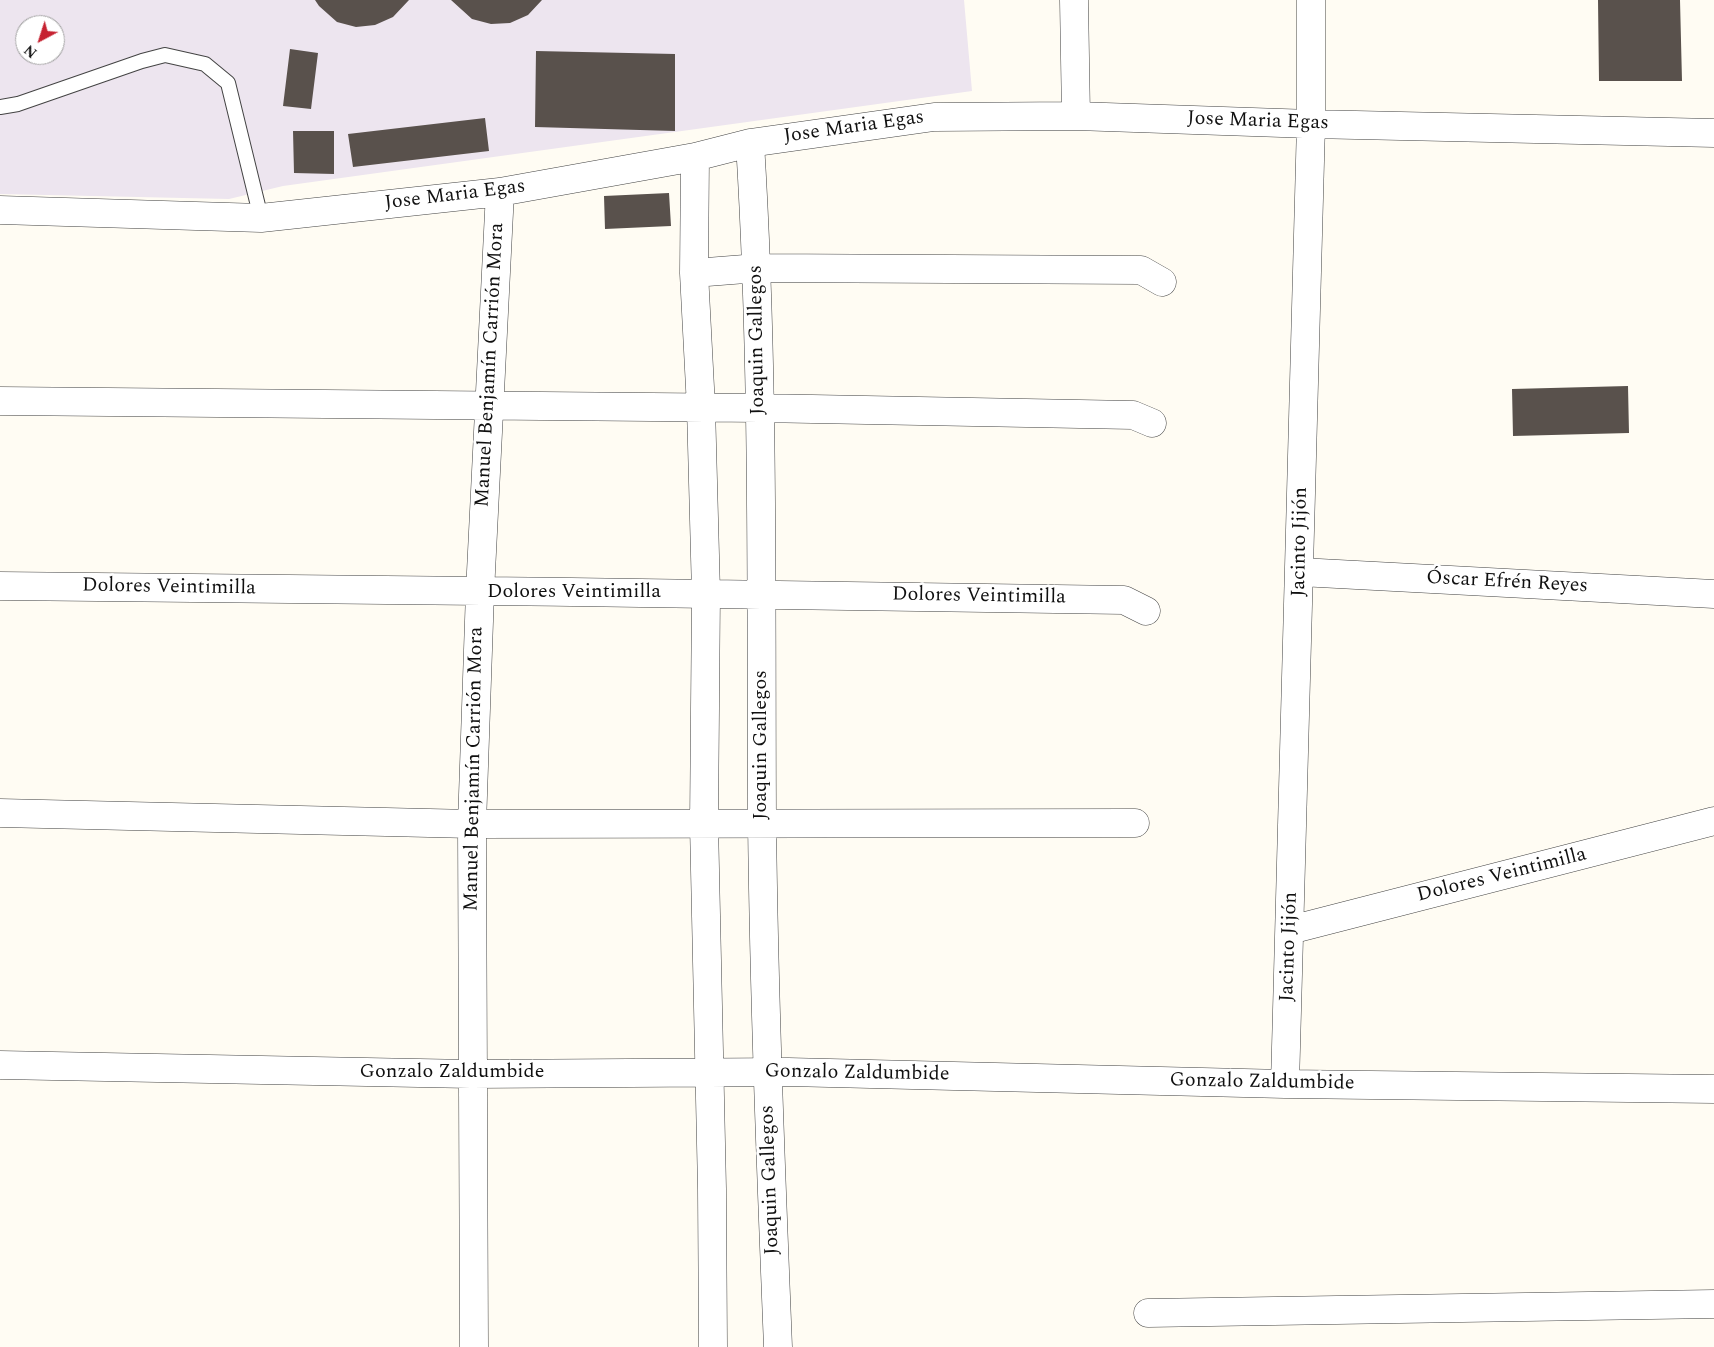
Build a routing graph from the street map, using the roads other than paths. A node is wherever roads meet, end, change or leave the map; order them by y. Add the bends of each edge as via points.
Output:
1 (1074, 0) edge
2 (1311, 0) edge
3 (0, 107) edge
4 (1076, 116) junction
5 (1311, 124) junction
6 (1714, 133) edge
7 (750, 143) junction
8 (695, 157) junction
9 (500, 192) junction
10 (0, 210) edge
11 (261, 218) junction
12 (758, 268) junction
13 (694, 273) junction
14 (1162, 282) dead end
15 (0, 401) edge
16 (488, 407) junction
17 (701, 407) junction
18 (759, 408) junction
19 (1152, 423) dead end
20 (1300, 572) junction
21 (0, 586) edge
22 (480, 592) junction
23 (706, 593) junction
24 (762, 593) junction
25 (1714, 594) edge
26 (1146, 611) dead end
27 (0, 813) edge
28 (1714, 821) edge
29 (1134, 823) dead end
30 (472, 824) junction
31 (704, 824) junction
32 (762, 824) junction
33 (1290, 930) junction
34 (0, 1065) edge
35 (709, 1072) junction
36 (767, 1072) junction
37 (471, 1074) junction
38 (1285, 1084) junction
39 (1714, 1089) edge
40 (1714, 1304) edge
41 (1148, 1313) dead end
42 (474, 1347) edge
43 (713, 1347) edge
44 (778, 1347) edge

1 - 4 street
2 - 5 street, Jacinto Jijón
3 - 11 lane via 18,104 165,55 205,64 228,83
4 - 5 street, Jose Maria Egas
4 - 7 street, Jose Maria Egas via 934,117
5 - 6 street, Jose Maria Egas
5 - 20 street, Jacinto Jijón
7 - 8 street, Jose Maria Egas
7 - 12 street, Joaquin Gallegos
8 - 9 street, Jose Maria Egas
8 - 13 street
9 - 11 street, Jose Maria Egas
9 - 16 street, Manuel Benjamín Carrión Mora
10 - 11 street, Jose Maria Egas
12 - 13 street
12 - 14 street via 1141,270
12 - 18 street, Joaquin Gallegos
13 - 17 street
15 - 16 street
16 - 17 street
16 - 22 street, Manuel Benjamín Carrión Mora
17 - 18 street
17 - 23 street
18 - 19 street via 1133,415
18 - 24 street, Joaquin Gallegos
20 - 25 street, Óscar Efrén Reyes
20 - 33 street, Jacinto Jijón
21 - 22 street, Dolores Veintimilla
22 - 23 street, Dolores Veintimilla
22 - 30 street, Manuel Benjamín Carrión Mora
23 - 24 street, Dolores Veintimilla
23 - 31 street
24 - 26 street, Dolores Veintimilla via 1124,600
24 - 32 street, Joaquin Gallegos
27 - 30 street
28 - 33 street, Dolores Veintimilla
29 - 32 street
30 - 31 street
30 - 37 street, Manuel Benjamín Carrión Mora
31 - 32 street
31 - 35 street
32 - 36 street, Joaquin Gallegos
33 - 38 street, Jacinto Jijón
34 - 37 street, Gonzalo Zaldumbide
35 - 36 street, Gonzalo Zaldumbide
35 - 37 street, Gonzalo Zaldumbide
35 - 43 street
36 - 38 street, Gonzalo Zaldumbide
36 - 44 street, Joaquin Gallegos
37 - 42 street, Manuel Benjamín Carrión Mora
38 - 39 street, Gonzalo Zaldumbide
40 - 41 street

